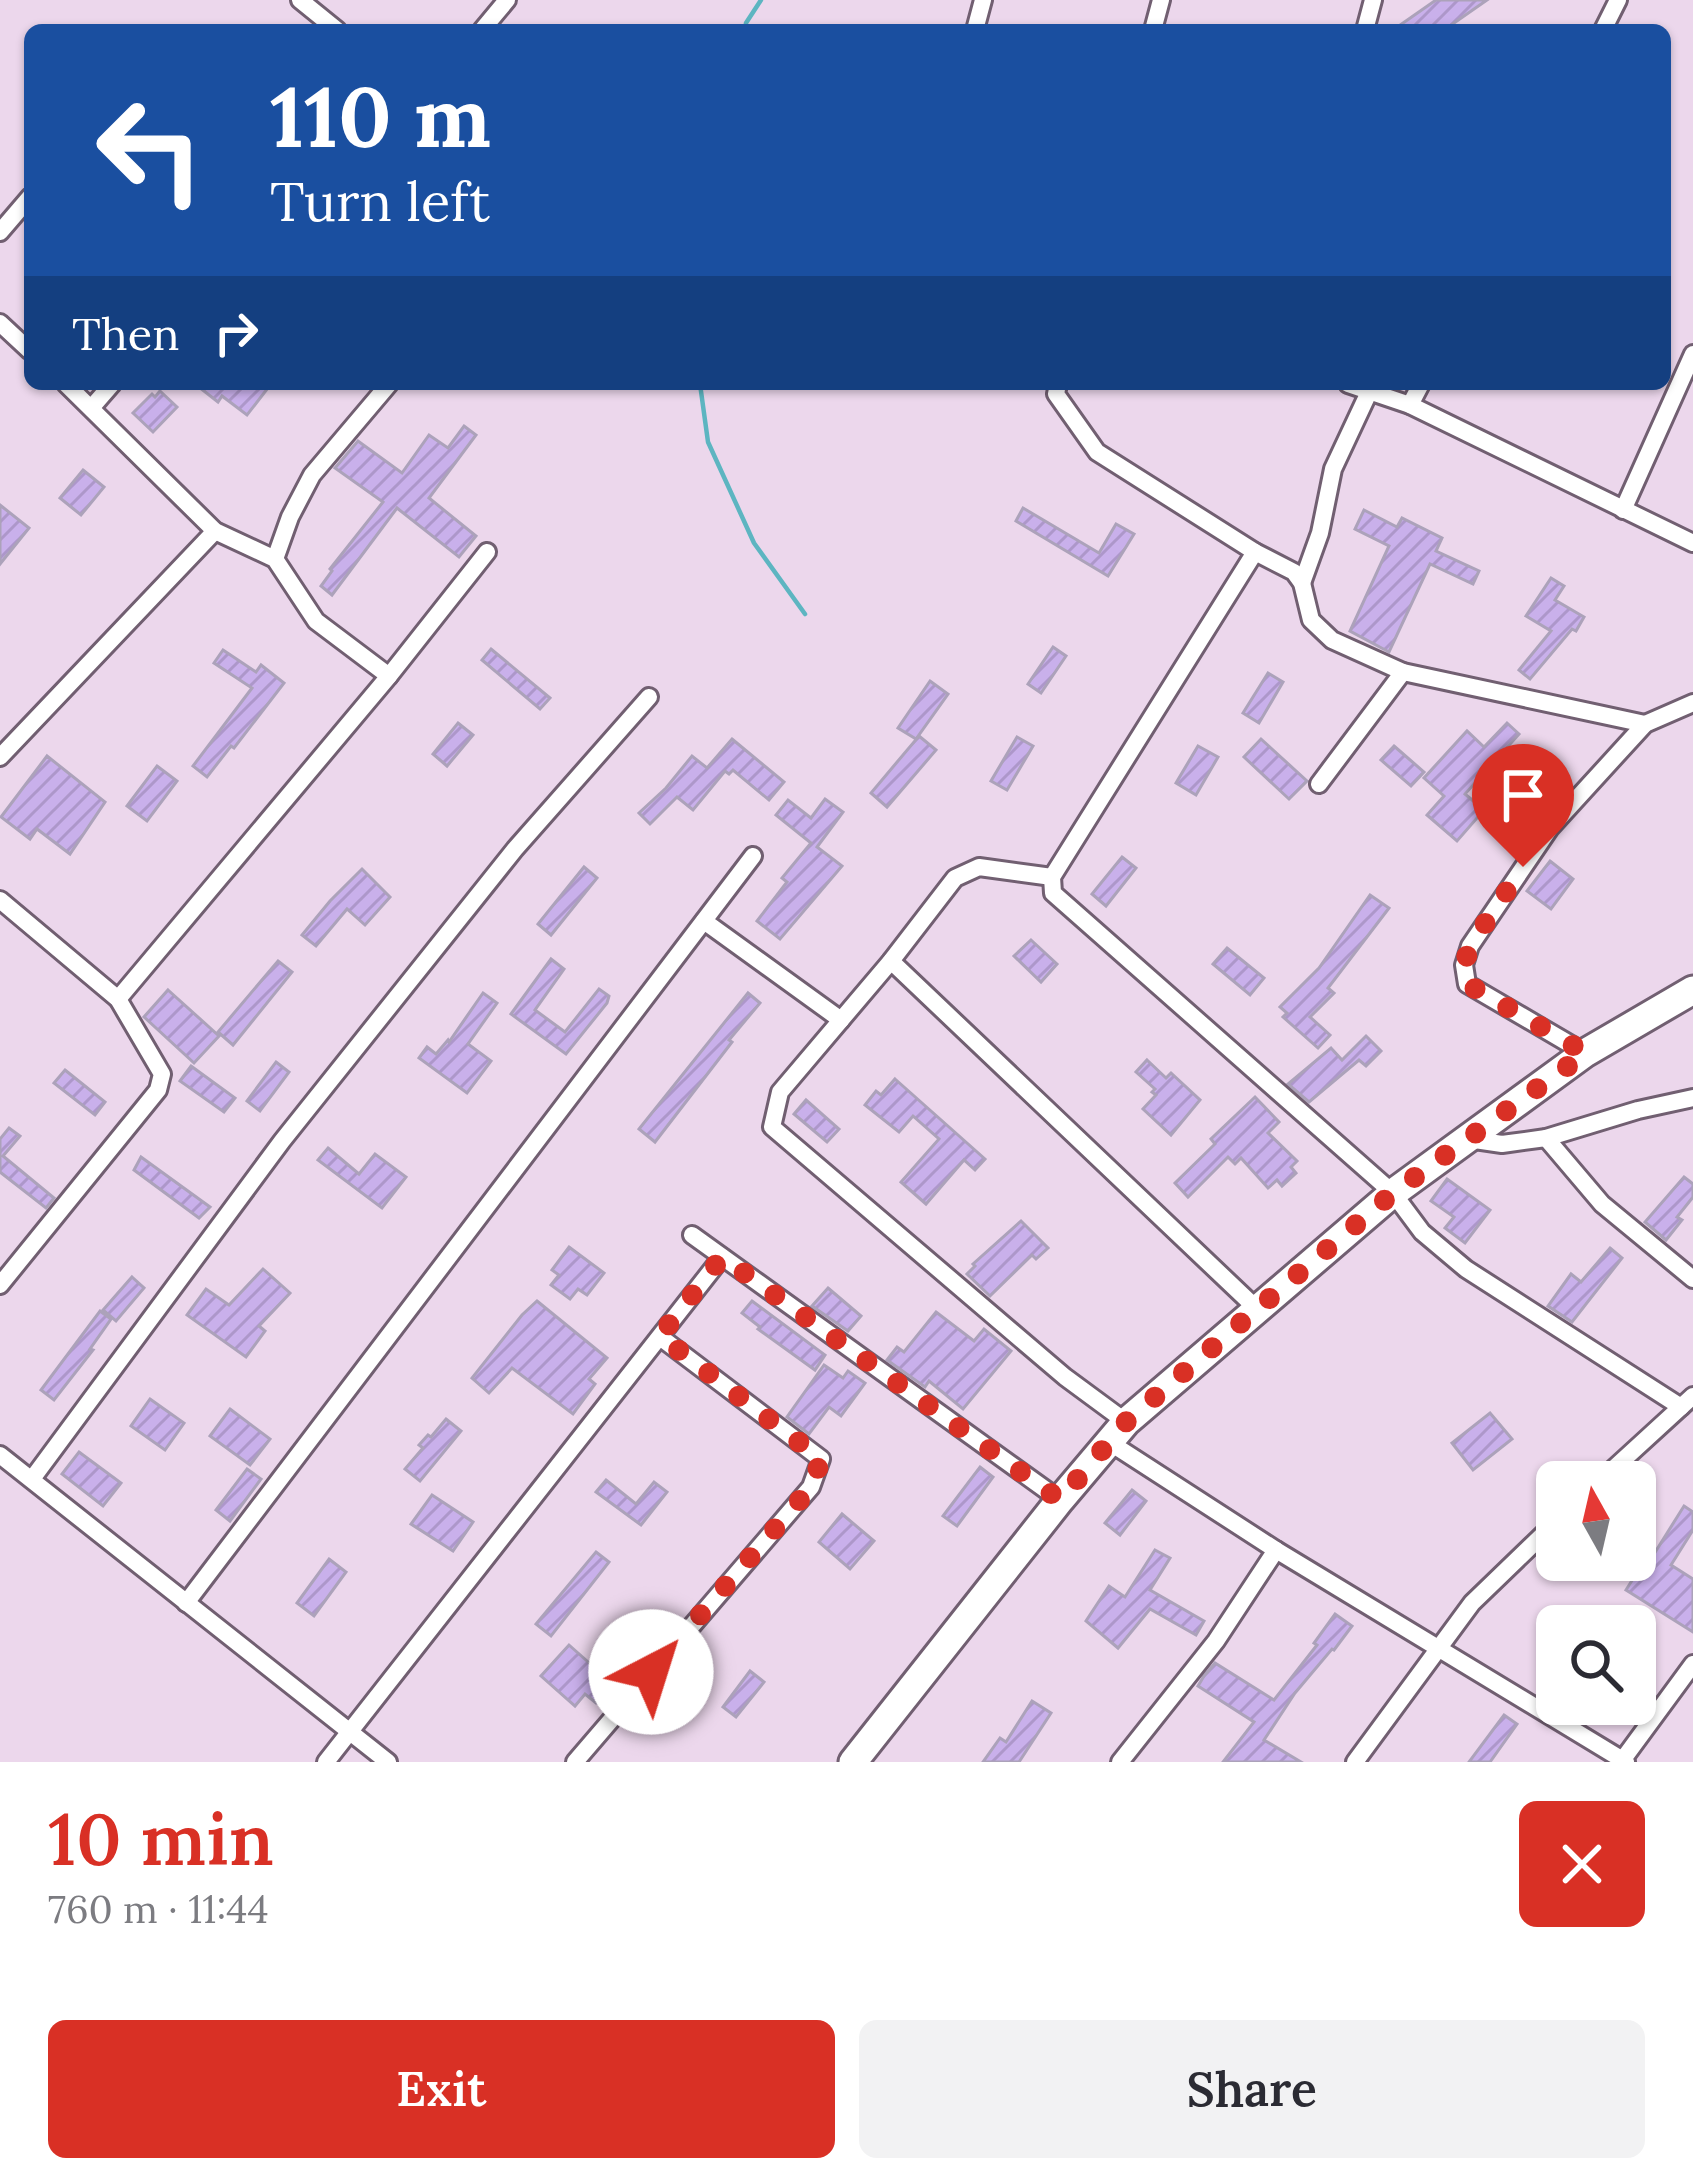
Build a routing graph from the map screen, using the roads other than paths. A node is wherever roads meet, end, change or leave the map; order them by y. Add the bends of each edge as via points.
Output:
1 (300, 0) edge
2 (507, 0) edge
3 (330, 24) edge
4 (487, 24) edge
5 (24, 204) edge
6 (0, 232) edge
7 (0, 323) edge
8 (24, 345) edge
9 (1693, 355) edge
10 (74, 390) edge
11 (107, 390) edge
12 (384, 390) edge
13 (1057, 390) edge
14 (1370, 390) joint
15 (1418, 390) edge
16 (1410, 405) junction
17 (92, 407) junction
18 (1623, 510) junction
19 (215, 531) junction
20 (1693, 543) edge
21 (1255, 551) junction
22 (487, 552) dead end
23 (275, 559) junction
24 (1303, 583) junction
25 (1402, 672) junction
26 (389, 676) junction
27 (649, 697) dead end
28 (1693, 703) edge
29 (1645, 724) junction
30 (0, 757) edge
31 (1318, 784) dead end
32 (753, 856) dead end
33 (1052, 878) junction
34 (0, 900) edge
35 (704, 921) junction
36 (891, 962) junction
37 (1693, 990) edge
38 (118, 1000) junction
39 (842, 1020) junction
40 (1586, 1053) junction
41 (1693, 1098) edge
42 (1546, 1138) junction
43 (1467, 1139) junction
44 (1393, 1193) junction
45 (692, 1235) dead end
46 (722, 1257) junction
47 (1693, 1279) edge
48 (0, 1285) edge
49 (1257, 1309) junction
50 (660, 1336) junction
51 (1687, 1402) edge
52 (1117, 1432) junction
53 (0, 1455) edge
54 (1622, 1461) edge
55 (32, 1479) junction
56 (1060, 1500) junction
57 (1536, 1541) edge
58 (1276, 1550) junction
59 (186, 1603) junction
60 (1440, 1647) junction
61 (1693, 1664) edge
62 (350, 1734) junction
63 (1623, 1761) edge
64 (326, 1762) edge
65 (388, 1762) edge
66 (575, 1762) edge
67 (853, 1762) edge
68 (1120, 1762) edge
69 (1355, 1762) edge

1 - 3 street
2 - 4 street
5 - 6 street
7 - 8 street
9 - 18 street
10 - 17 street
11 - 17 street
12 - 23 street via 312,475
13 - 21 street via 1096,452
14 - 16 street
14 - 24 street via 1334,469
15 - 16 street
16 - 18 street
17 - 19 street
18 - 20 street
19 - 23 street
19 - 30 street
21 - 24 street
21 - 33 street
22 - 26 street
23 - 26 street via 316,621
24 - 25 street via 1311,620 1332,640
25 - 29 street
25 - 31 street
26 - 38 street
27 - 55 street via 515,849 282,1142
28 - 29 street
29 - 40 street via 1550,828 1464,965 1467,984
32 - 35 street
33 - 36 street via 979,867 955,878
33 - 44 street via 1053,893
34 - 38 street
35 - 39 street
35 - 59 street
36 - 39 street
36 - 49 street
37 - 40 main road
38 - 48 street via 163,1074 158,1090
39 - 52 street via 780,1092 772,1127 1065,1377
40 - 43 main road
41 - 42 street
42 - 43 street
42 - 47 street via 1603,1204
43 - 44 main road
44 - 49 main road
44 - 51 street via 1421,1232 1466,1269
45 - 46 street
46 - 50 street
46 - 56 street
49 - 52 main road
50 - 62 street
50 - 66 street via 821,1459 812,1486
51 - 54 street
52 - 56 main road
52 - 58 street
53 - 55 street
55 - 59 street
56 - 67 main road
57 - 60 street
58 - 60 street
58 - 68 street
59 - 62 street
60 - 63 street
60 - 69 street
61 - 63 street
62 - 64 street
62 - 65 street

